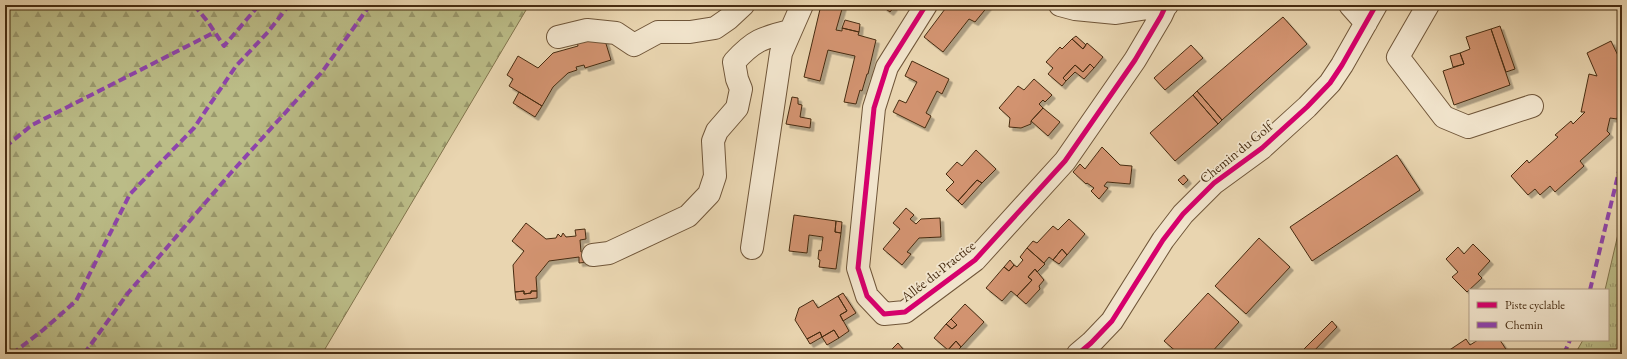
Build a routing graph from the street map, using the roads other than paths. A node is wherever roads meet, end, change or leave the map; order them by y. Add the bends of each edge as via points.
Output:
1 (743, 5) edge
2 (802, 5) edge
3 (926, 5) edge
4 (1060, 5) edge
5 (1166, 5) edge
6 (1350, 5) edge
7 (1428, 5) edge
8 (1371, 14) edge
9 (790, 31) junction
10 (558, 37) dead end
11 (1532, 106) dead end
12 (752, 248) dead end
13 (593, 255) dead end
14 (1090, 350) edge

1 - 10 street via 716,28 690,32 658,32 634,45 616,33 609,32 586,30
2 - 9 street
3 - 5 street, Allée du Practice via 887,67 874,108 858,268 867,296 884,314 905,312 975,260 1064,161 1135,60
4 - 5 street via 1116,13
6 - 8 street
7 - 11 street via 1398,57 1444,118 1468,127
8 - 14 street, Chemin du Golf via 1330,83 1308,108 1262,148 1214,183 1183,214
9 - 12 street via 781,53
9 - 13 street via 765,37 747,48 734,62 741,89 737,108 713,141 715,176 708,194 688,216 609,253

